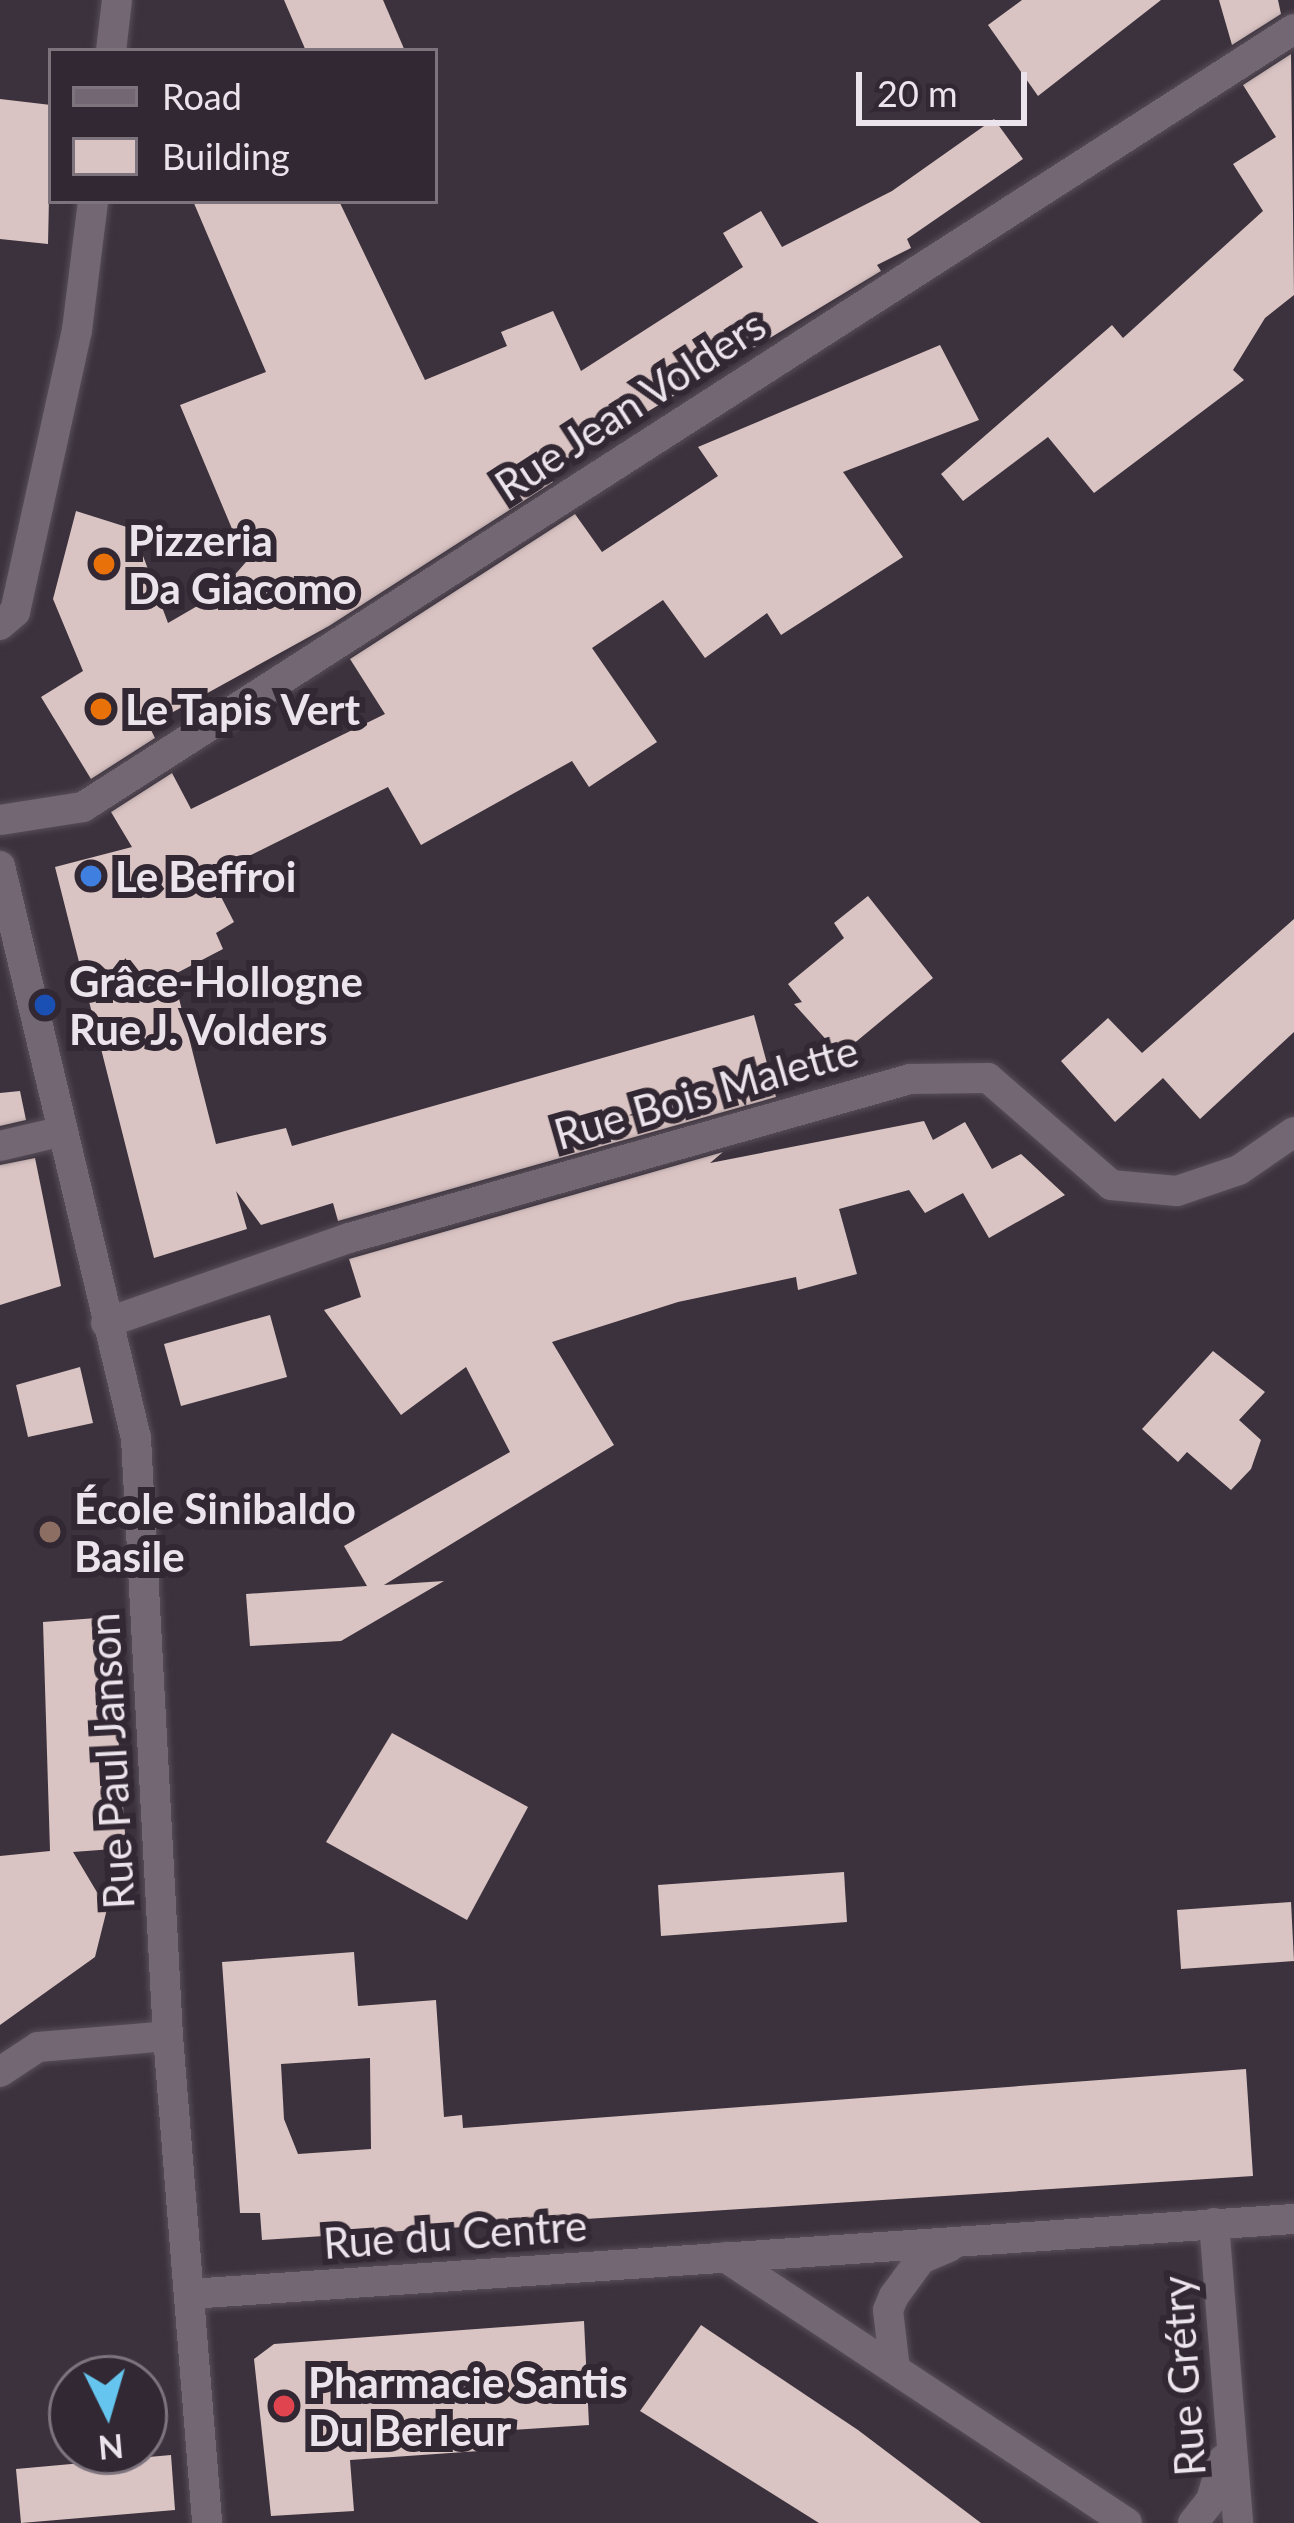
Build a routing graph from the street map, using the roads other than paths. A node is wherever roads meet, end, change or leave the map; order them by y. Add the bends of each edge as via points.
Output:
1 (117, 0) edge
2 (1294, 29) edge
3 (111, 48) edge
4 (93, 204) edge
5 (0, 626) edge
6 (0, 820) edge
7 (0, 866) edge
8 (59, 1132) junction
9 (1294, 1132) edge
10 (0, 1146) edge
11 (106, 1322) junction
12 (168, 2036) junction
13 (0, 2072) edge
14 (1294, 2219) edge
15 (1214, 2223) junction
16 (966, 2240) junction
17 (725, 2257) junction
18 (190, 2294) junction
19 (896, 2369) junction
20 (1226, 2434) junction
21 (1127, 2522) edge
22 (207, 2523) edge
23 (1192, 2523) edge
24 (1238, 2523) edge

1 - 3 street
2 - 6 street, Rue Jean Volders via 83,807
4 - 5 street via 77,329 15,612
7 - 8 street, Rue Paul Janson
8 - 10 street
8 - 11 street, Rue Paul Janson
9 - 11 street, Rue Bois Malette via 1239,1170 1177,1191 1112,1185 988,1078 910,1079 349,1238
11 - 12 street, Rue Paul Janson via 136,1438
12 - 13 street via 38,2047
12 - 18 street, Rue Paul Janson
14 - 15 street, Rue du Centre
15 - 16 street, Rue du Centre
15 - 20 street, Rue Grétry
16 - 17 street, Rue du Centre
16 - 19 street, Rue du Centre via 921,2259 904,2277 889,2310
17 - 18 street, Rue du Centre
17 - 19 street
18 - 22 street, Rue Paul Janson
19 - 21 street
20 - 23 street via 1211,2500
20 - 24 street, Rue Grétry

